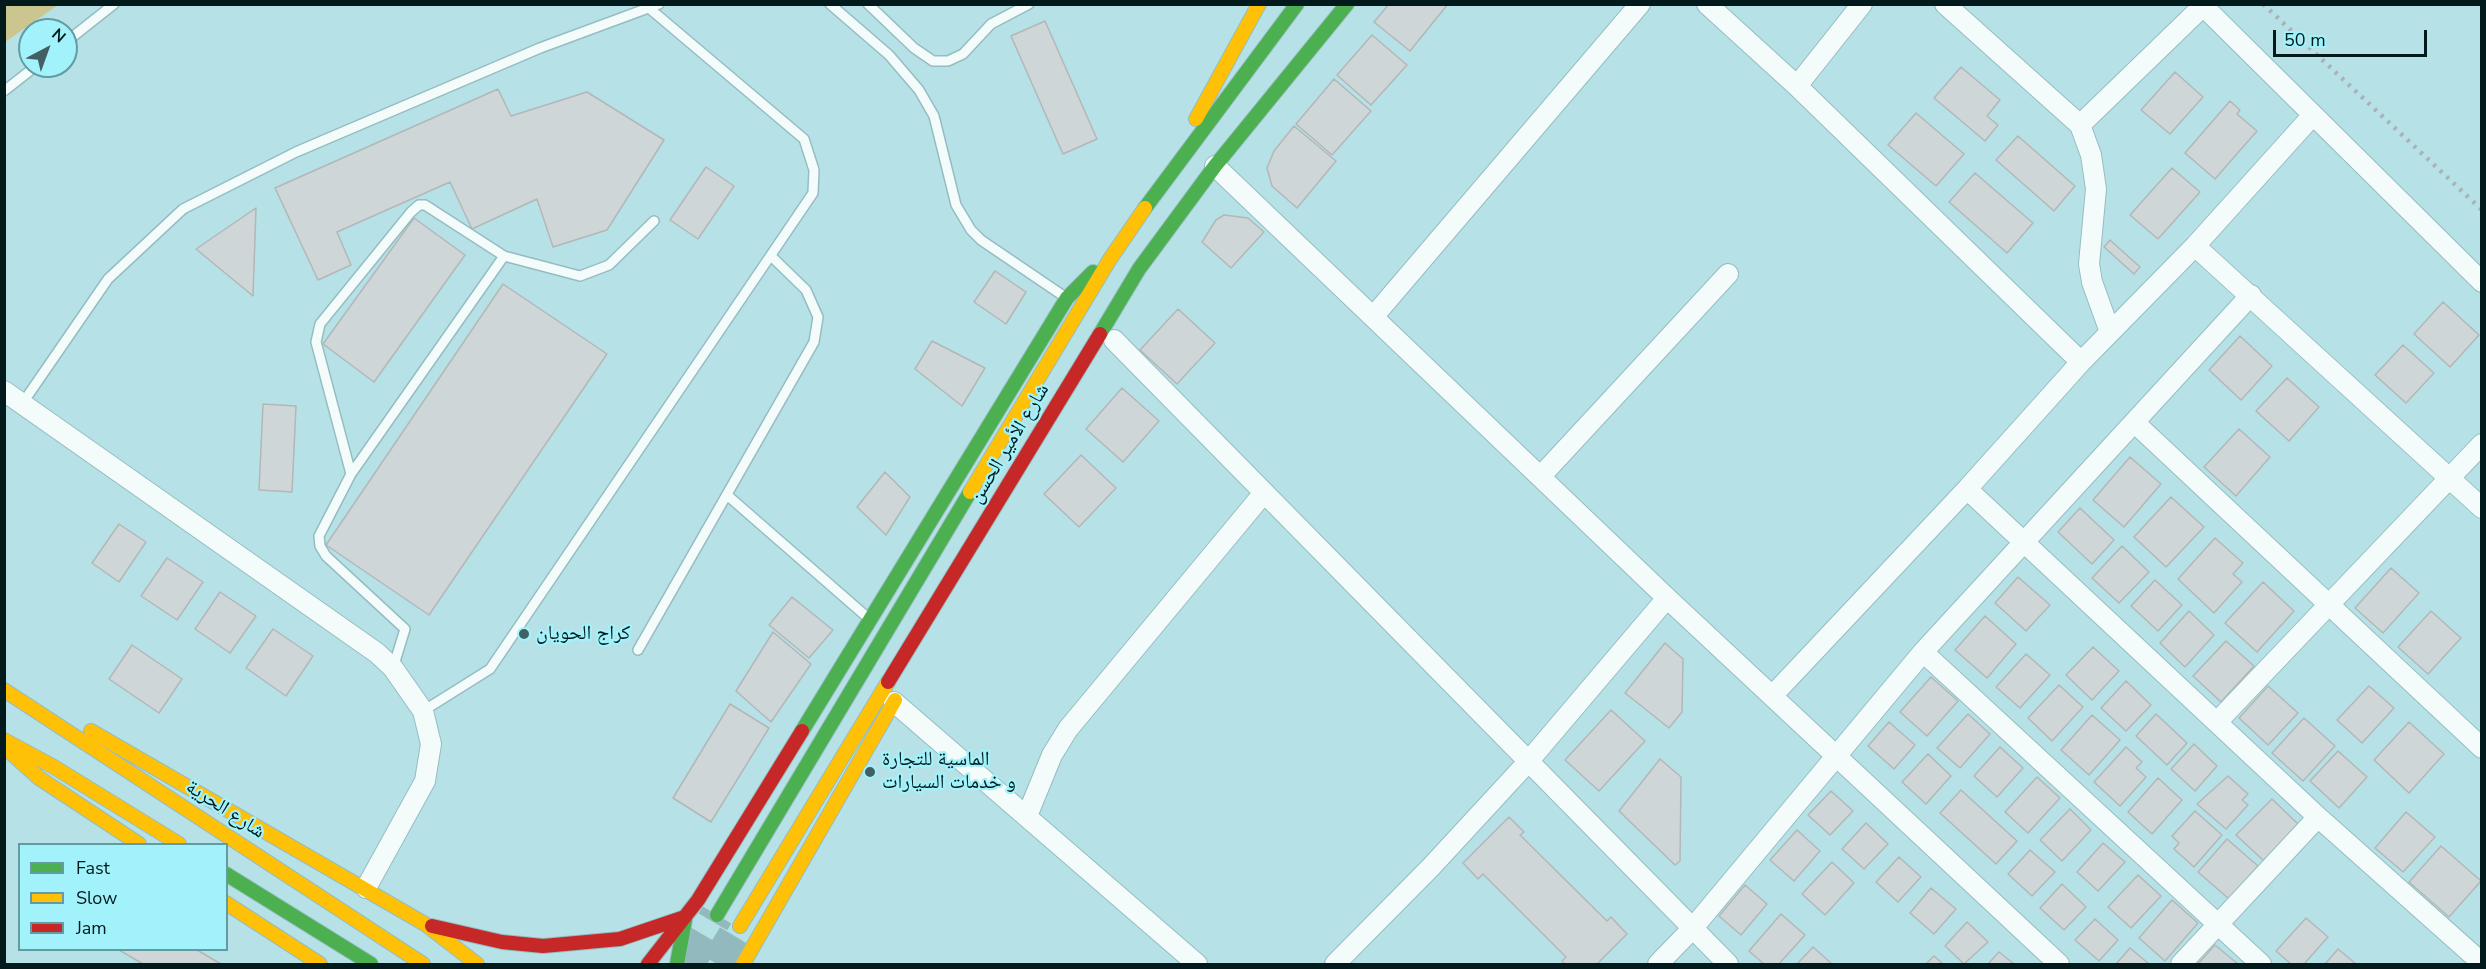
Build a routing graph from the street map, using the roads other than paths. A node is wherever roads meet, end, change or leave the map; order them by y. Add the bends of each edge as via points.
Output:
1 (114, 4) edge
2 (659, 4) edge
3 (830, 4) edge
4 (868, 4) edge
5 (1029, 4) edge
6 (1259, 4) edge
7 (1297, 4) edge
8 (1347, 4) edge
9 (1640, 4) edge
10 (1707, 4) edge
11 (1862, 4) edge
12 (1945, 4) edge
13 (2202, 5) edge
14 (649, 8) junction
15 (78, 32) edge
16 (21, 78) edge
17 (1797, 86) junction
18 (4, 91) edge
19 (2313, 115) junction
20 (2080, 125) junction
21 (1215, 166) junction
22 (1151, 199) junction
23 (654, 221) dead end
24 (2195, 246) junction
25 (504, 256) junction
26 (771, 256) junction
27 (1110, 259) junction
28 (1139, 269) junction
29 (1728, 274) dead end
30 (2481, 282) edge
31 (2251, 295) junction
32 (1067, 298) junction
33 (1373, 317) junction
34 (2110, 332) junction
35 (1111, 345) joint
36 (2081, 362) junction
37 (4, 391) edge
38 (22, 404) junction
39 (2135, 423) junction
40 (2481, 444) edge
41 (351, 474) junction
42 (1540, 477) junction
43 (2450, 477) junction
44 (1967, 489) junction
45 (1263, 494) junction
46 (727, 495) junction
47 (2481, 508) edge
48 (2023, 542) junction
49 (1667, 598) junction
50 (2327, 604) junction
51 (869, 618) junction
52 (638, 650) dead end
53 (1923, 652) junction
54 (393, 668) junction
55 (6, 691) edge
56 (1773, 695) junction
57 (897, 697) joint
58 (423, 711) junction
59 (2217, 722) junction
60 (4, 740) edge
61 (4, 748) edge
62 (2481, 748) edge
63 (1836, 755) junction
64 (1527, 763) junction
65 (1027, 816) junction
66 (2318, 817) junction
67 (137, 843) edge
68 (177, 843) edge
69 (228, 875) edge
70 (366, 888) junction
71 (228, 904) edge
72 (717, 915) tunnel mouth
73 (686, 916) junction
74 (425, 924) junction
75 (2217, 924) junction
76 (740, 926) tunnel mouth
77 (1692, 929) junction
78 (2481, 962) edge
79 (320, 964) edge
80 (371, 964) edge
81 (423, 964) edge
82 (477, 964) edge
83 (648, 964) edge
84 (677, 964) edge
85 (743, 964) edge
86 (1197, 964) edge
87 (1335, 964) edge
88 (1658, 964) edge
89 (1728, 964) edge
90 (2059, 964) edge
91 (2181, 964) edge
92 (2260, 964) edge

1 - 15 lane
2 - 14 lane
3 - 32 lane via 889,55 919,90 934,116 956,205 971,230
4 - 5 lane via 933,61 963,54 991,24
6 - 22 main road
7 - 22 main road, شارع الأمير الحسن
8 - 21 main road, شارع الأمير الحسن
9 - 33 street
10 - 17 street
11 - 17 street
12 - 20 street
13 - 19 street
13 - 20 street
14 - 26 lane via 804,139 814,170 813,193
14 - 38 lane via 540,48 296,152 183,209 108,279
16 - 18 lane
17 - 36 street
19 - 24 street
19 - 30 street
20 - 34 street via 2091,155 2096,189 2089,264
21 - 28 main road, شارع الأمير الحسن
21 - 33 street
22 - 27 main road, شارع الأمير الحسن
23 - 25 lane via 609,265 580,276
24 - 31 street
24 - 34 street
25 - 41 lane
25 - 41 lane via 425,205 419,206 320,324 316,342
26 - 46 lane via 806,290 818,317 814,342
26 - 58 lane via 490,669
27 - 32 main road
27 - 72 main road, شارع الأمير الحسن
28 - 35 main road
28 - 76 main road, شارع الأمير الحسن
29 - 42 street
31 - 39 street
31 - 43 street
32 - 51 main road
33 - 42 street
34 - 36 street
35 - 45 street
36 - 44 street
37 - 38 street
38 - 54 street
39 - 48 street
39 - 50 street
40 - 43 street
41 - 54 lane via 319,536 320,546 326,556 405,628
42 - 49 street
43 - 47 street
43 - 50 street
44 - 48 street
44 - 56 street
45 - 64 street
45 - 65 street via 1068,729 1052,755
46 - 51 lane
46 - 52 lane
48 - 53 street
48 - 59 street
49 - 56 street
49 - 64 street
50 - 59 street
50 - 62 street
51 - 73 main road
53 - 63 street
53 - 75 street
54 - 58 street
55 - 70 main road via 100,735
55 - 81 main road, شارع الحرية
56 - 63 street
57 - 65 street
57 - 85 main road
58 - 70 street via 431,744 425,781
59 - 66 street
60 - 68 main road via 54,766
61 - 67 main road via 39,778
63 - 77 street
63 - 90 street
64 - 77 street
64 - 87 street
65 - 86 street
66 - 75 street
66 - 78 street
69 - 80 main road
70 - 74 main road
71 - 79 main road
73 - 74 main road via 620,939 543,946 502,942
73 - 83 main road
73 - 84 main road
74 - 82 main road
75 - 91 street
75 - 92 street
77 - 88 street
77 - 89 street

